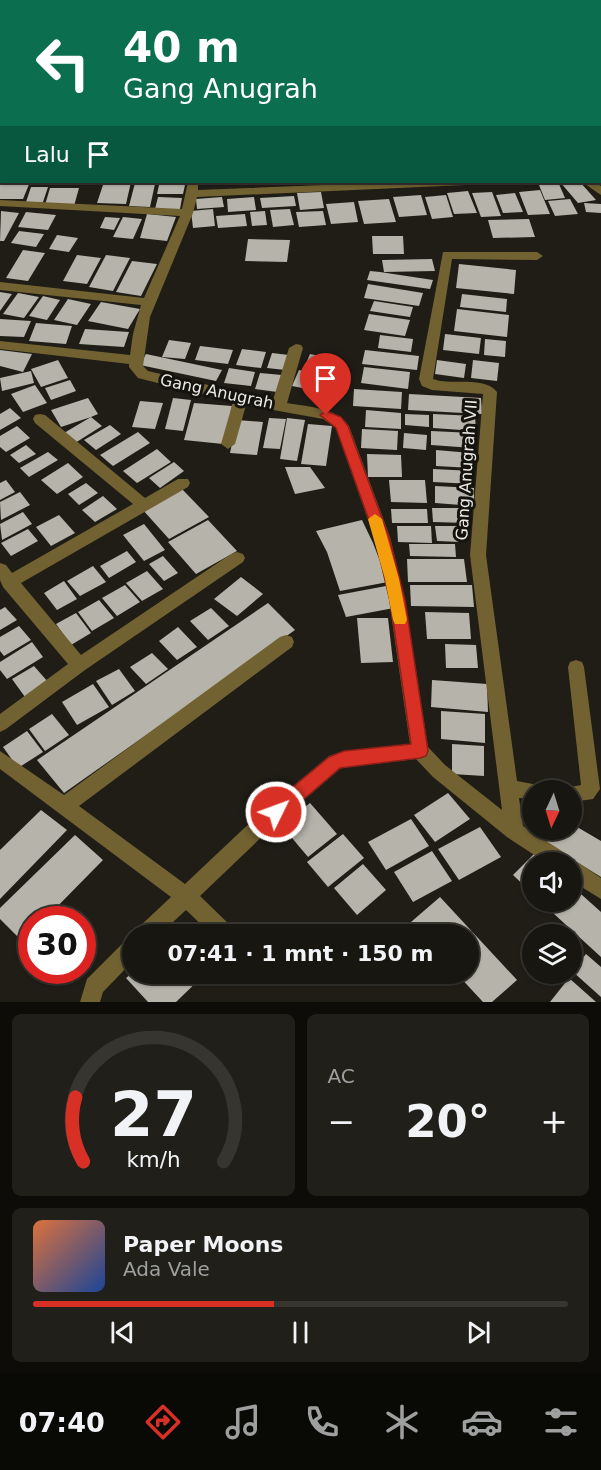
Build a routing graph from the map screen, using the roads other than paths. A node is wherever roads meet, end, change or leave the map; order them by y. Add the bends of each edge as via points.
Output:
1 (193, 183) edge
2 (442, 183) edge
3 (193, 194) junction
4 (0, 203) edge
5 (187, 213) junction
6 (537, 256) dead end
7 (0, 286) edge
8 (148, 302) junction
9 (0, 345) edge
10 (296, 348) dead end
11 (136, 360) junction
12 (241, 399) junction
13 (279, 405) junction
14 (40, 419) dead end
15 (228, 444) dead end
16 (183, 483) dead end
17 (144, 505) junction
18 (237, 558) dead end
19 (4, 575) edge
20 (286, 642) dead end
21 (79, 665) junction
22 (576, 667) dead end
23 (0, 724) edge
24 (420, 751) junction
25 (0, 759) edge
26 (509, 789) junction
27 (522, 790) edge
28 (582, 793) edge
29 (64, 806) junction
30 (514, 831) junction
31 (546, 852) edge
32 (582, 877) edge
33 (601, 889) edge
34 (185, 896) junction
35 (156, 924) edge
36 (214, 924) edge
37 (122, 958) edge
38 (90, 1002) edge

1 - 3 street
2 - 3 street
3 - 5 street
4 - 5 street
5 - 8 street
6 - 26 street, Gang Anugrah VII via 447,255 426,379 432,385 490,392 478,555
7 - 8 street
8 - 11 street
9 - 11 street
10 - 13 street
11 - 12 street, Gang Anugrah via 143,375
12 - 13 street, Gang Anugrah
12 - 15 street
13 - 24 street, Gang Anugrah via 326,415 342,426 382,537 397,600
14 - 17 street
16 - 17 street
17 - 19 street
18 - 21 street
19 - 21 street
20 - 29 street
21 - 23 street
22 - 28 street via 591,789
24 - 30 street
24 - 34 street via 334,762
25 - 29 street
26 - 27 street
26 - 30 street, Gang Anugrah VII
29 - 34 street
30 - 31 street
32 - 33 street
34 - 35 street
34 - 36 street
37 - 38 street via 94,986

